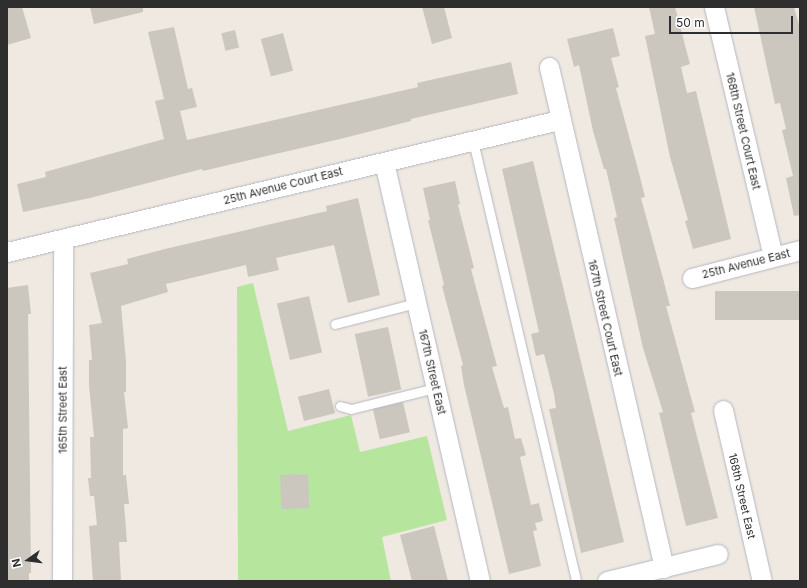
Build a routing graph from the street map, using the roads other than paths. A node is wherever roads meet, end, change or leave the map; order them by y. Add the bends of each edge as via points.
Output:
1 (714, 7) edge
2 (549, 67) dead end
3 (559, 120) junction
4 (473, 141) junction
5 (384, 162) junction
6 (63, 239) junction
7 (800, 250) edge
8 (7, 252) edge
9 (773, 256) junction
10 (692, 278) dead end
11 (416, 303) junction
12 (335, 324) dead end
13 (435, 388) junction
14 (340, 406) dead end
15 (723, 410) dead end
16 (718, 554) dead end
17 (664, 568) junction
18 (62, 581) edge
19 (480, 581) edge
20 (576, 581) edge
21 (607, 581) edge
22 (762, 581) edge

1 - 9 street, 168th Street Court East
2 - 3 street, 167th Street Court East
3 - 4 street, 25th Avenue Court East
3 - 17 street, 167th Street Court East
4 - 5 street, 25th Avenue Court East
4 - 20 lane
5 - 6 street, 25th Avenue Court East
5 - 11 street, 167th Street East
6 - 8 street, 25th Avenue Court East
6 - 18 street, 165th Street East
7 - 9 street, 25th Avenue East
9 - 10 street, 25th Avenue East
11 - 12 lane
11 - 13 street, 167th Street East
13 - 14 lane via 351,409
13 - 19 street, 167th Street East
15 - 22 street, 168th Street East
16 - 17 street
17 - 21 street

